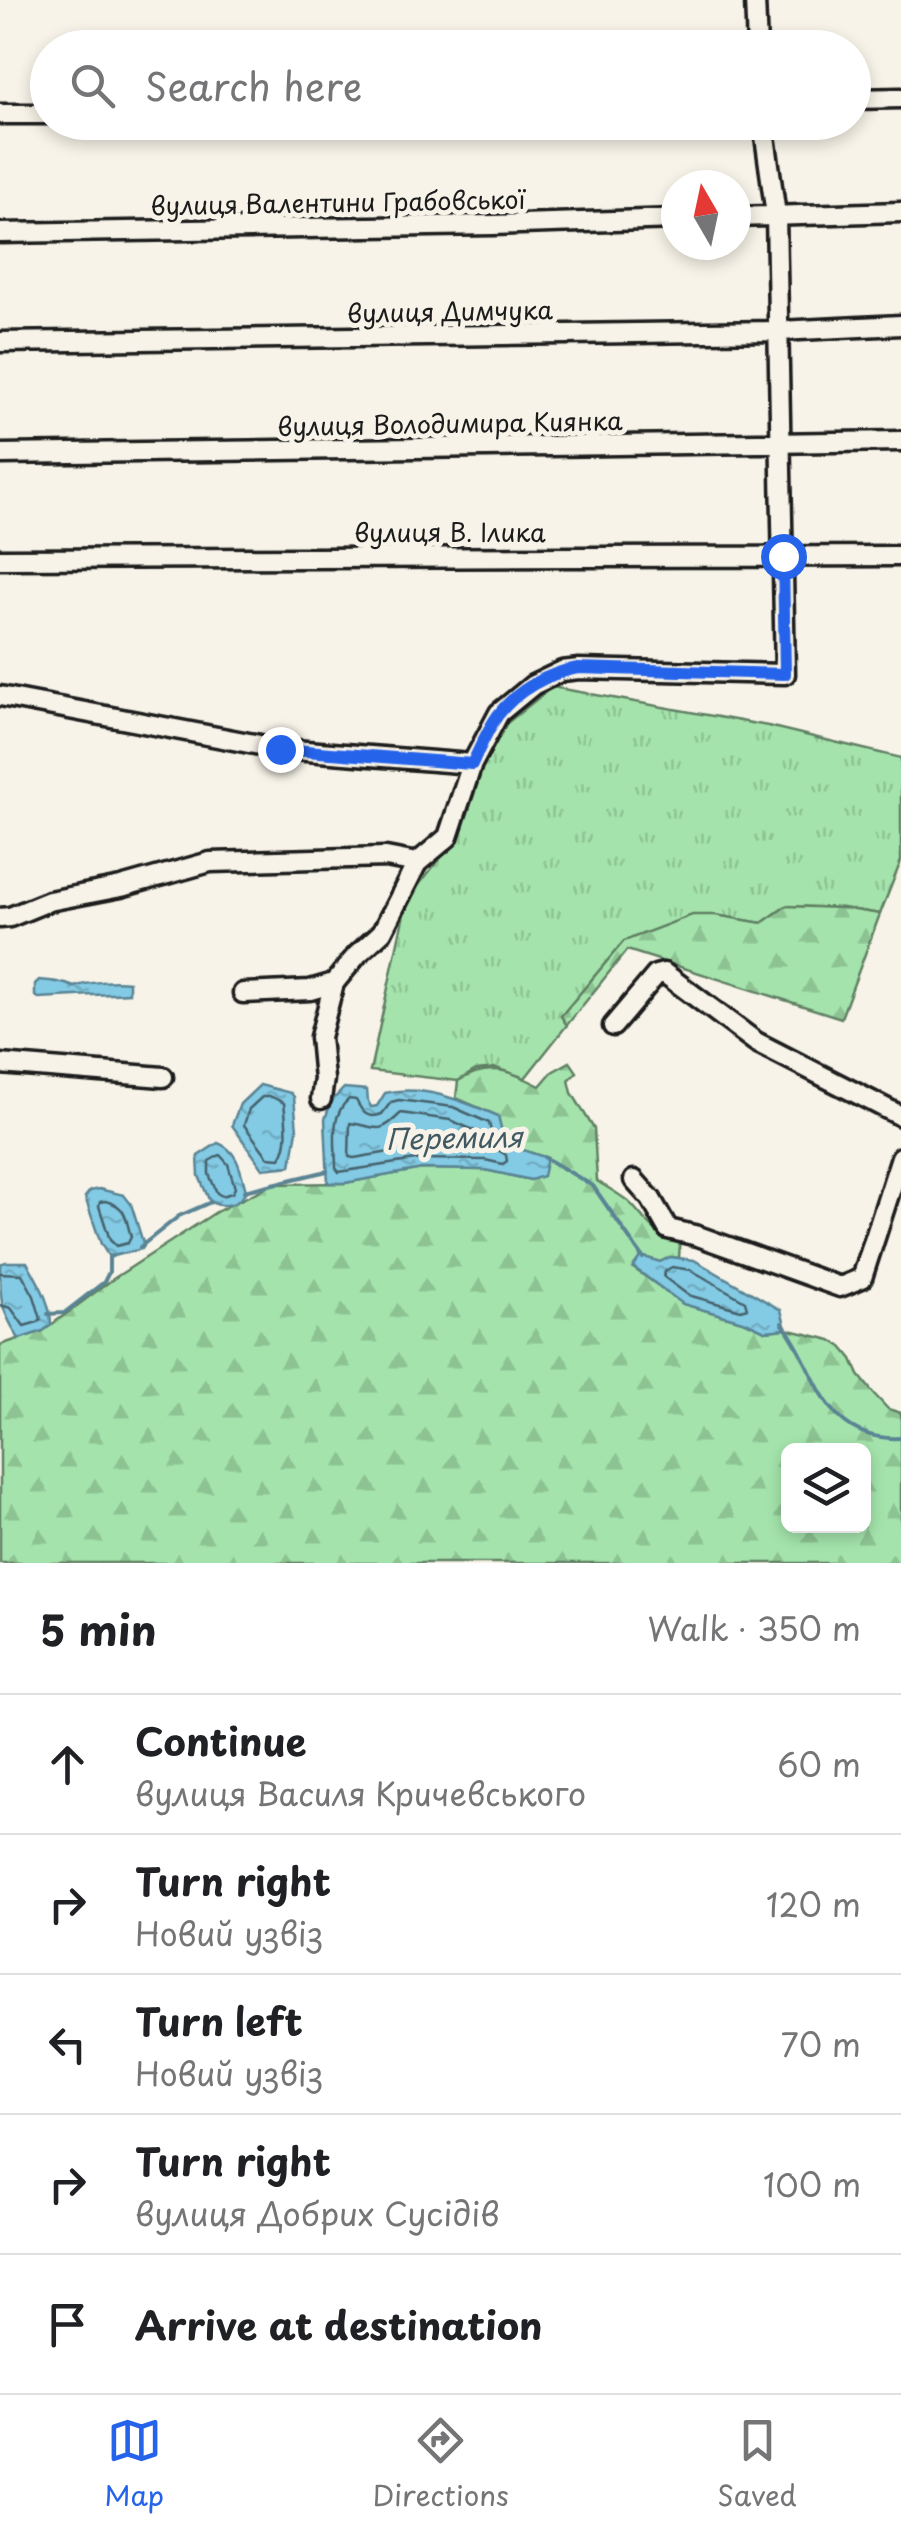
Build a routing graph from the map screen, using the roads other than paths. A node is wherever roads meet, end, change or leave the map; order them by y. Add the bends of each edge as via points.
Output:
1 (755, 0) edge
2 (756, 30) edge
3 (901, 98) edge
4 (871, 99) edge
5 (0, 114) edge
6 (30, 114) edge
7 (766, 140) edge
8 (901, 212) edge
9 (776, 215) junction
10 (751, 216) edge
11 (661, 219) edge
12 (0, 233) edge
13 (901, 325) edge
14 (779, 331) junction
15 (0, 342) edge
16 (901, 441) edge
17 (782, 443) junction
18 (0, 454) edge
19 (783, 556) junction
20 (901, 556) edge
21 (0, 559) edge
22 (0, 696) edge
23 (472, 764) junction
24 (417, 863) junction
25 (0, 918) edge
26 (334, 983) junction
27 (243, 993) dead end
28 (613, 1026) dead end
29 (0, 1064) edge
30 (163, 1077) dead end
31 (321, 1099) dead end
32 (901, 1116) edge
33 (901, 1157) edge
34 (634, 1180) dead end

1 - 2 street
3 - 4 street
5 - 6 street
7 - 9 street
8 - 9 street
9 - 10 street
9 - 14 street
11 - 12 street, вулиця Валентини Грабовської
13 - 14 street, вулиця Димчука
14 - 15 street, вулиця Димчука
14 - 17 street
16 - 17 street, вулиця Володимира Киянка
17 - 18 street, вулиця Володимира Киянка
17 - 19 street
19 - 20 street, вулиця В. Ілика
19 - 21 street, вулиця В. Ілика
19 - 23 street via 785,674 562,671 533,684 499,714
22 - 23 street via 280,749
23 - 24 street via 448,837
24 - 25 street via 386,857 210,862
24 - 26 street via 382,932
26 - 27 street
26 - 31 street via 320,1037
28 - 32 street via 664,973 756,1042
29 - 30 street
33 - 34 street via 862,1278 840,1287 668,1230

